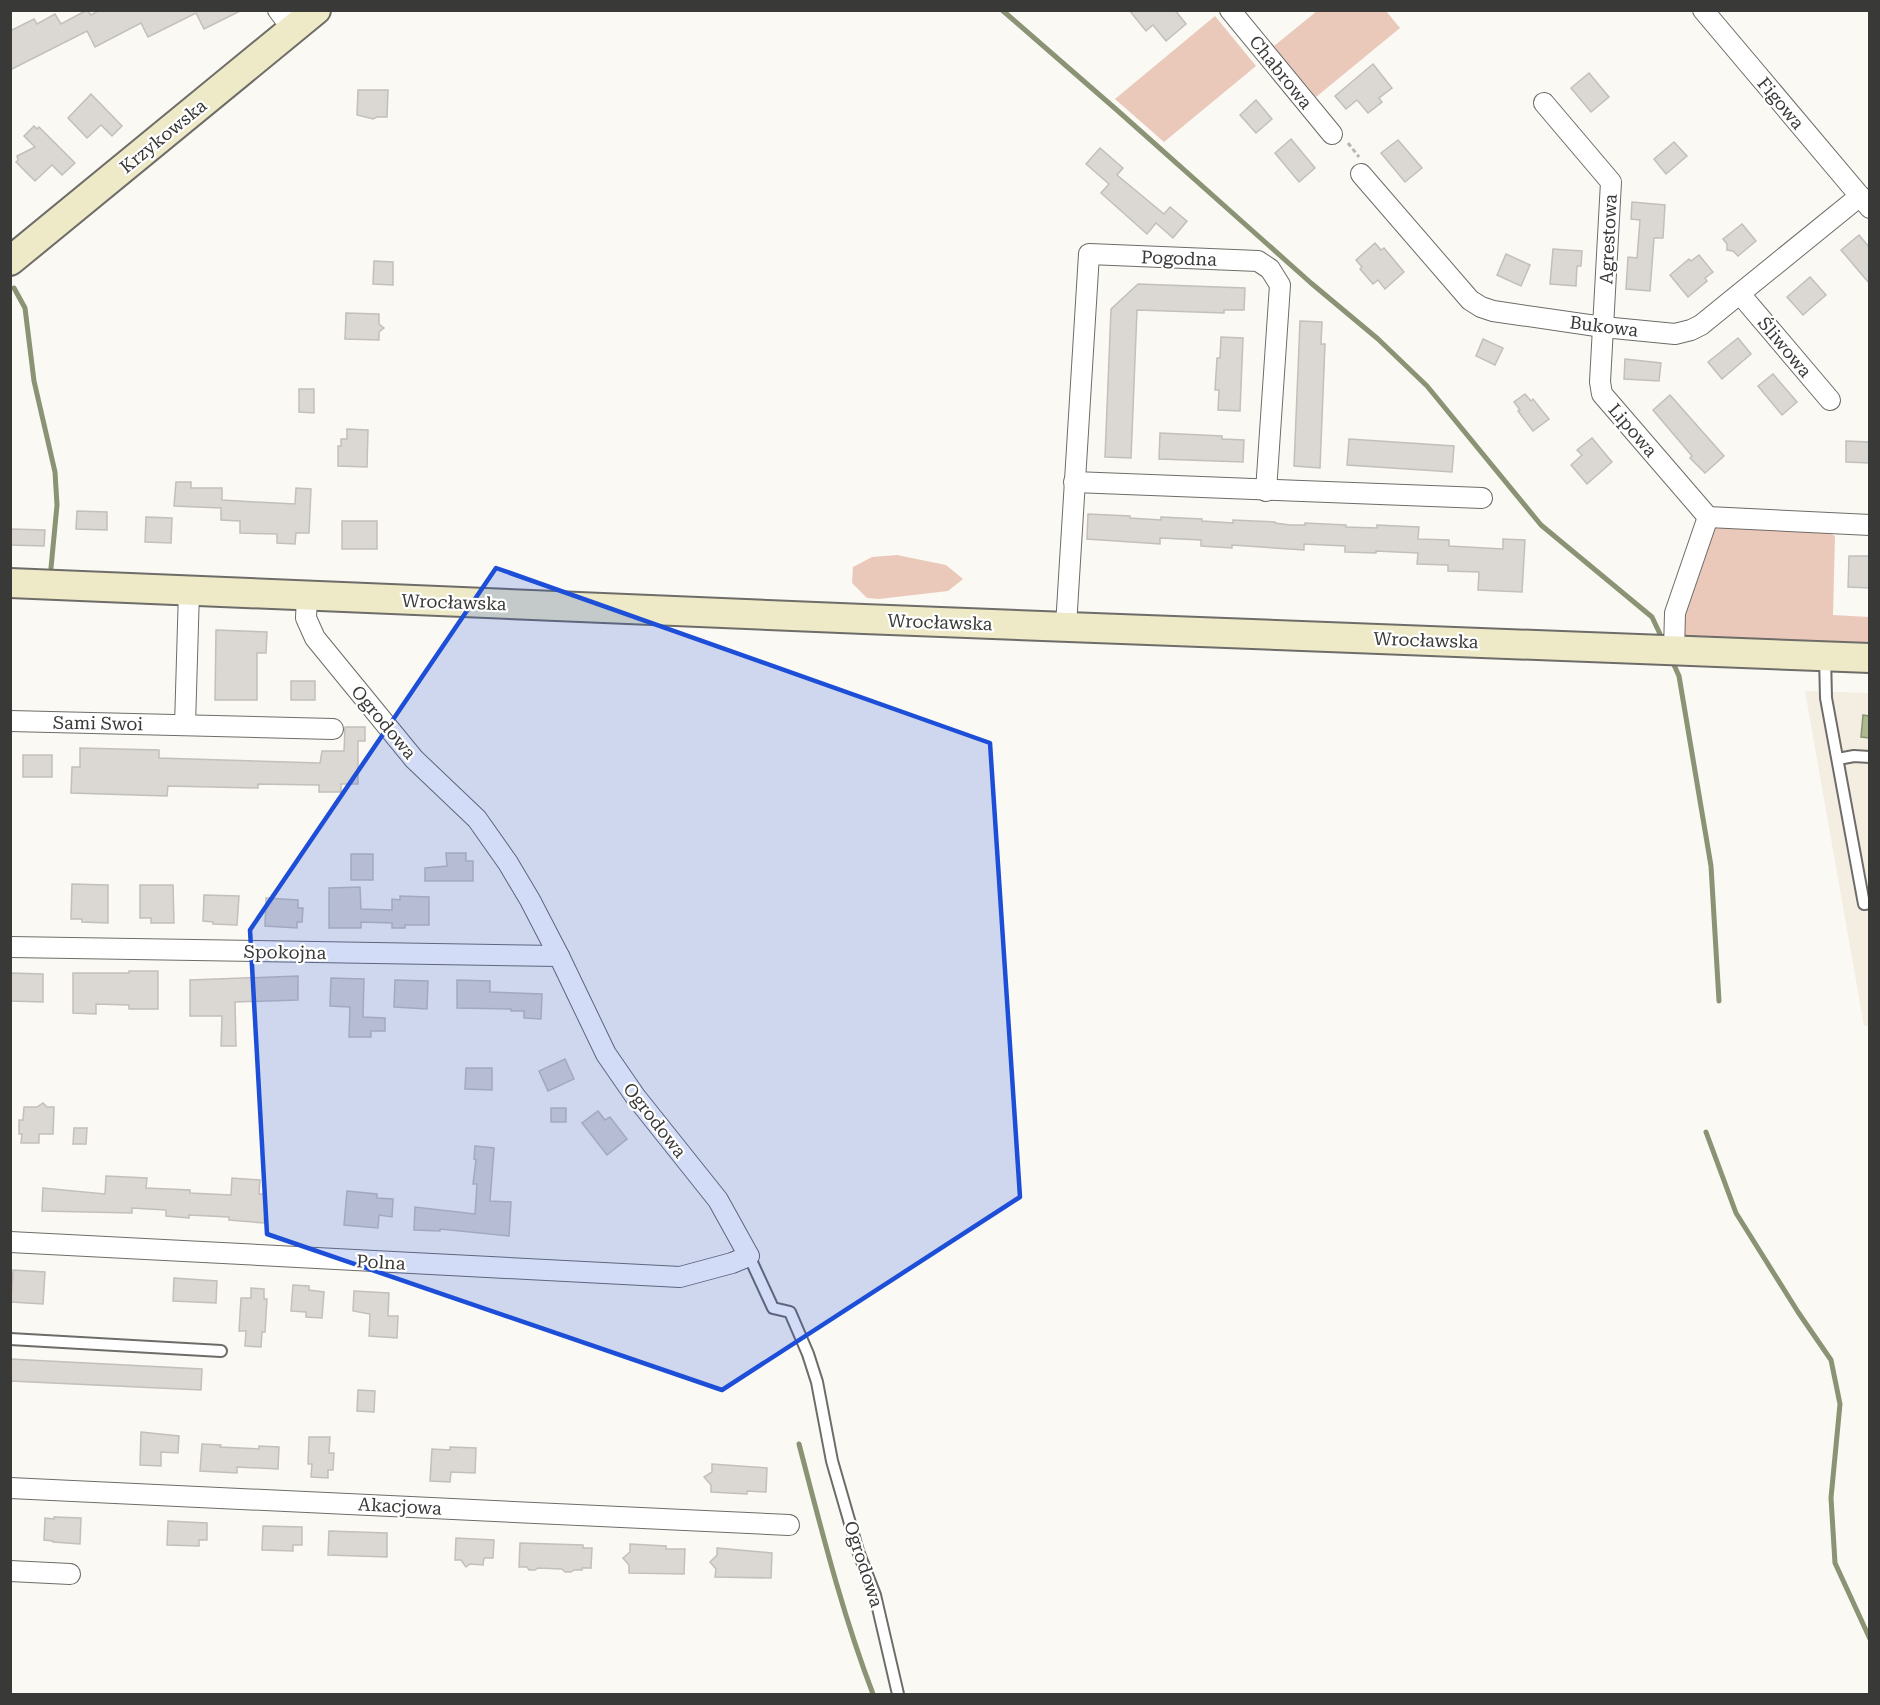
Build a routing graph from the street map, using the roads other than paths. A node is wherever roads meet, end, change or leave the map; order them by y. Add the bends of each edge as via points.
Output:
1 (316, 10) edge
2 (1230, 10) edge
3 (1703, 10) edge
4 (286, 20) edge
5 (1544, 103) dead end
6 (1332, 134) dead end
7 (1361, 174) dead end
8 (1865, 202) edge
9 (10, 261) edge
10 (1740, 294) junction
11 (1603, 327) junction
12 (1830, 400) dead end
13 (1074, 482) junction
14 (1266, 491) junction
15 (1482, 498) dead end
16 (1708, 516) junction
17 (1869, 525) edge
18 (10, 583) edge
19 (189, 591) junction
20 (307, 596) junction
21 (1066, 626) junction
22 (1674, 650) junction
23 (1825, 656) junction
24 (1869, 658) edge
25 (10, 722) edge
26 (185, 725) junction
27 (333, 729) dead end
28 (1869, 757) edge
29 (1838, 759) junction
30 (1867, 904) edge
31 (10, 947) edge
32 (559, 956) junction
33 (10, 1242) edge
34 (749, 1256) junction
35 (10, 1339) edge
36 (221, 1351) dead end
37 (10, 1488) edge
38 (789, 1525) dead end
39 (10, 1571) edge
40 (70, 1574) dead end
41 (898, 1695) edge

1 - 4 street, Krzykowska
2 - 6 street, Chabrowa
3 - 8 street, Figowa
4 - 9 street, Krzykowska
5 - 11 street, Agrestowa via 1611,182
7 - 11 street, Bukowa via 1470,300 1481,307
8 - 10 street, Bukowa
10 - 11 street, Bukowa via 1701,325 1675,334
10 - 12 street, Śliwowa
11 - 16 street, Lipowa via 1602,394
13 - 14 street
13 - 14 street, Pogodna via 1089,254 1258,261 1270,269 1280,285
13 - 21 street, Pogodna
14 - 15 street
16 - 17 street
16 - 22 street via 1676,613
18 - 19 street, Wrocławska
19 - 20 street, Wrocławska
19 - 26 street
20 - 21 street, Wrocławska
20 - 32 street, Ogrodowa via 306,618 315,638 414,759 477,819 514,872
21 - 22 street, Wrocławska
22 - 23 street, Wrocławska
23 - 24 street, Wrocławska
23 - 29 lane via 1826,698
25 - 26 street, Sami Swoi
26 - 27 street, Sami Swoi
28 - 29 lane
29 - 30 lane
31 - 32 street, Spokojna
32 - 34 street, Ogrodowa via 606,1054 718,1200
33 - 34 street, Polna via 680,1277
34 - 41 lane, Ogrodowa via 773,1308 790,1312 808,1354 832,1461 874,1595
35 - 36 lane
37 - 38 street, Akacjowa
39 - 40 street

